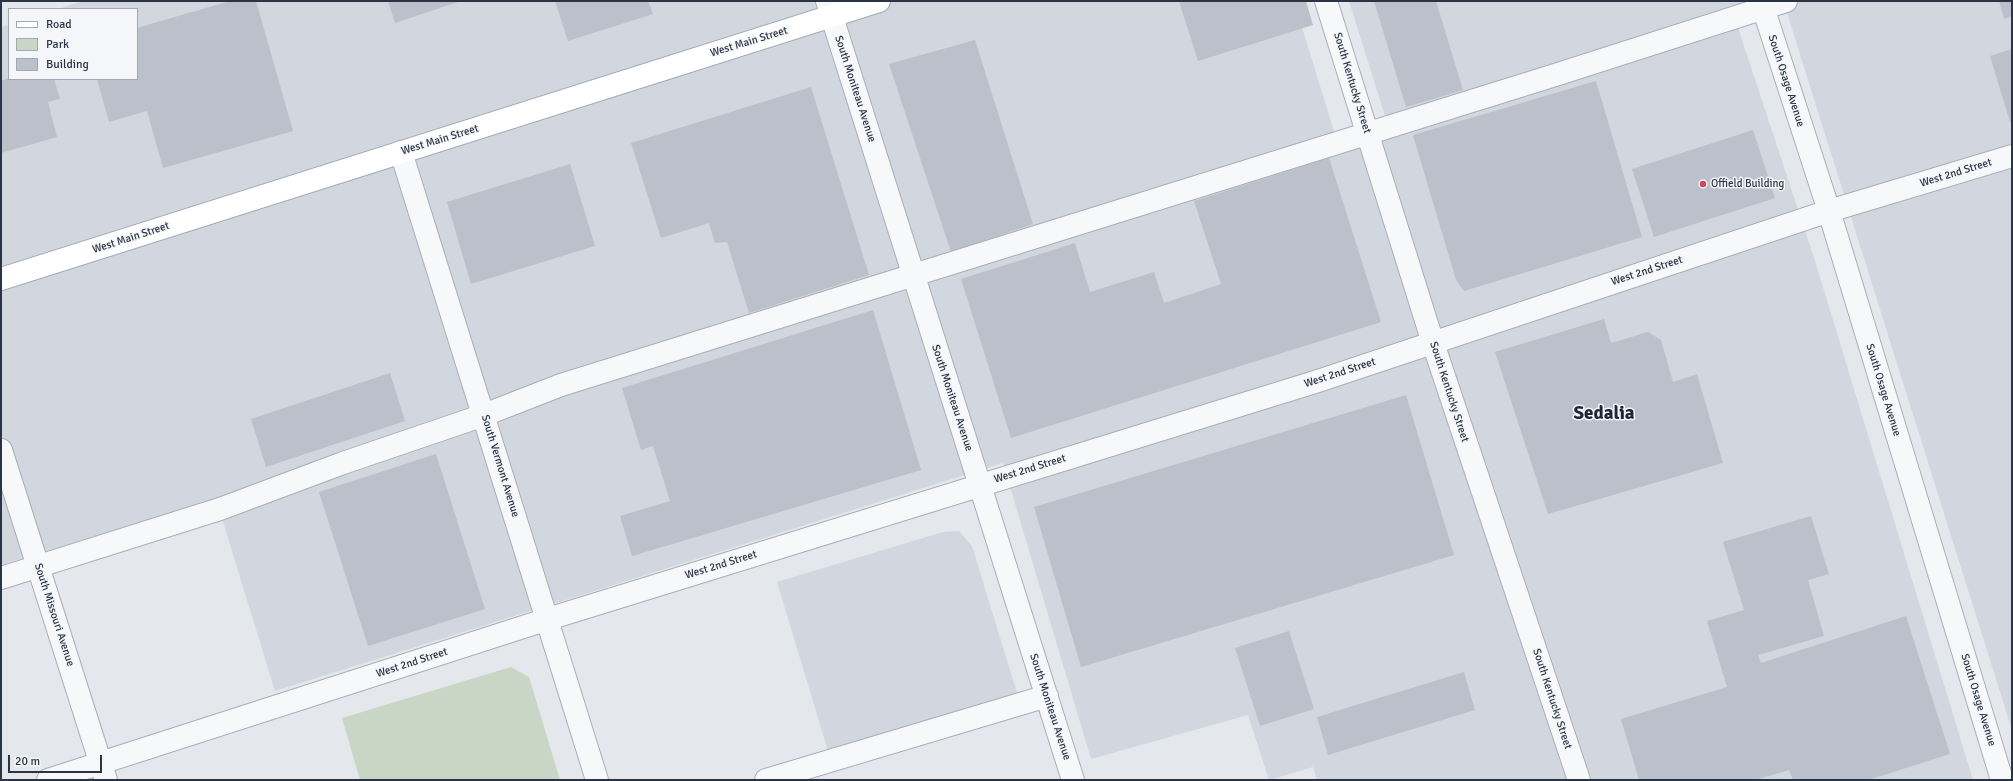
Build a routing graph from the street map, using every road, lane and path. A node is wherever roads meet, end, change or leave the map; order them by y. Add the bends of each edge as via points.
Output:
1 (879, 1) edge
2 (1326, 1) edge
3 (1786, 1) edge
4 (1762, 5) edge
5 (829, 9) edge
6 (1367, 133) junction
7 (401, 152) junction
8 (2012, 156) edge
9 (1829, 211) junction
10 (913, 274) junction
11 (1, 279) edge
12 (1433, 343) junction
13 (484, 415) junction
14 (1, 450) edge
15 (980, 485) junction
16 (38, 566) junction
17 (1, 578) edge
18 (548, 619) junction
19 (1047, 696) junction
20 (104, 772) edge
21 (48, 780) edge
22 (597, 780) edge
23 (766, 780) edge
24 (1073, 780) edge
25 (1579, 780) edge
26 (2002, 780) edge

1 - 5 main road, West Main Street
2 - 6 street, South Kentucky Street
3 - 4 street
4 - 6 street
4 - 9 street, South Osage Avenue
5 - 7 main road, West Main Street
5 - 10 street, South Moniteau Avenue
6 - 10 street
6 - 12 street, South Kentucky Street
7 - 11 main road, West Main Street
7 - 13 street, South Vermont Avenue
8 - 9 street, West 2nd Street
9 - 12 street, West 2nd Street
9 - 26 street, South Osage Avenue
10 - 13 street via 561,385
10 - 15 street, South Moniteau Avenue
12 - 15 street, West 2nd Street
12 - 25 street, South Kentucky Street
13 - 16 street via 343,463 220,509
13 - 18 street, South Vermont Avenue
14 - 16 street, South Missouri Avenue
15 - 18 street, West 2nd Street
15 - 19 street, South Moniteau Avenue
16 - 17 street
16 - 20 street, South Missouri Avenue
18 - 20 street, West 2nd Street
18 - 22 street, South Vermont Avenue
19 - 23 street
19 - 24 street, South Moniteau Avenue
20 - 21 street, West 2nd Street

